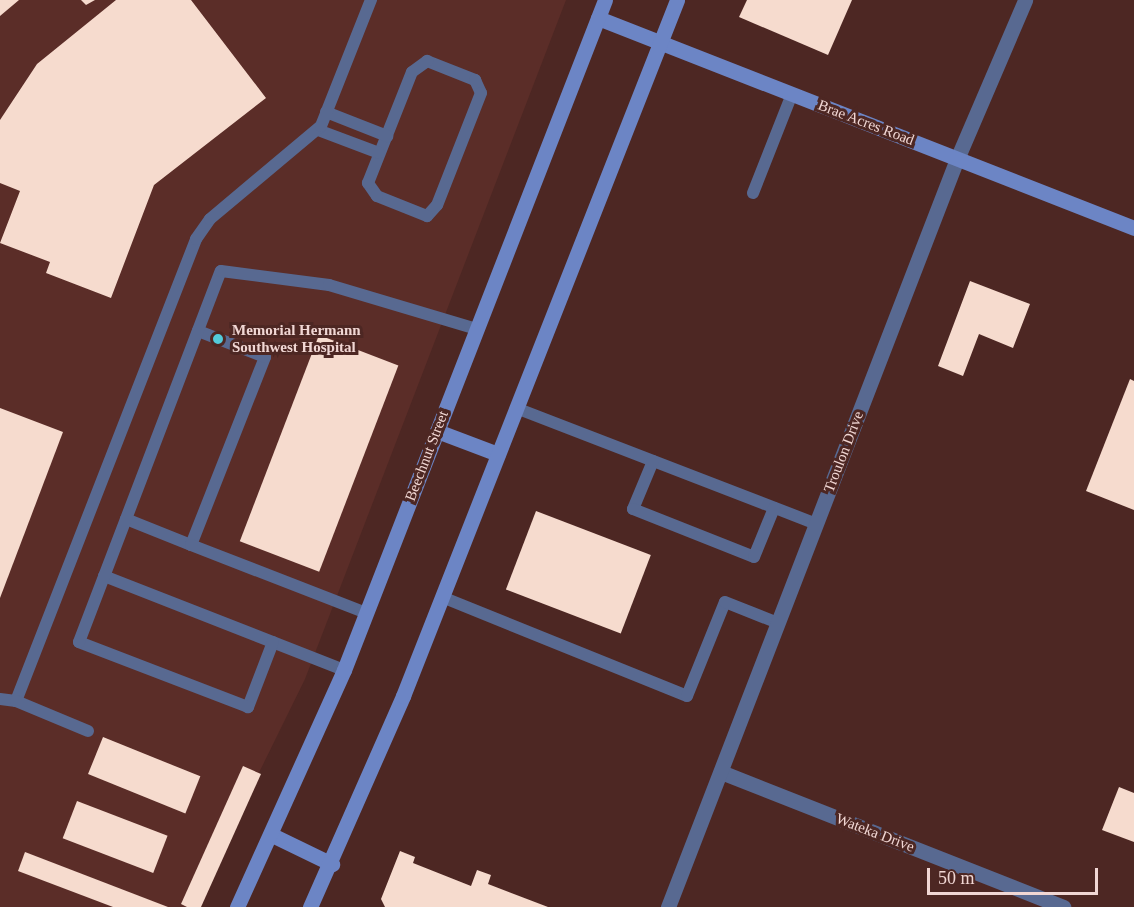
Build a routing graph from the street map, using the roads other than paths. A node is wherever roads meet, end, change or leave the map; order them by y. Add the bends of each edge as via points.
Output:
1 (371, 0) edge
2 (605, 0) edge
3 (677, 0) edge
4 (1025, 0) edge
5 (598, 18) junction
6 (659, 42) junction
7 (792, 94) junction
8 (326, 112) junction
9 (318, 130) junction
10 (387, 136) junction
11 (380, 153) junction
12 (957, 159) junction
13 (753, 193) dead end
14 (1134, 228) edge
15 (477, 329) junction
16 (198, 331) junction
17 (516, 408) junction
18 (437, 431) junction
19 (498, 453) junction
20 (653, 461) junction
21 (774, 508) junction
22 (126, 519) junction
23 (817, 524) junction
24 (191, 545) junction
25 (104, 576) junction
26 (442, 597) junction
27 (366, 613) junction
28 (778, 623) junction
29 (273, 642) junction
30 (344, 670) junction
31 (0, 699) edge
32 (16, 701) junction
33 (88, 731) dead end
34 (721, 772) junction
35 (272, 835) junction
36 (332, 864) junction
37 (237, 907) edge
38 (310, 907) edge
39 (668, 907) edge
40 (1063, 907) edge

1 - 8 lane
2 - 5 main road, Beechnut Street
3 - 6 main road
4 - 12 street, Troulon Drive
5 - 6 main road, Brae Acres Road
5 - 15 main road, Beechnut Street
6 - 7 main road, Brae Acres Road
6 - 17 main road
7 - 12 main road, Brae Acres Road
7 - 13 lane
8 - 9 lane
8 - 10 lane
9 - 11 lane
9 - 32 lane via 210,219 196,239
10 - 11 lane
10 - 11 lane via 419,63 427,60 476,80 481,87 431,214 369,189
12 - 14 main road, Brae Acres Road
12 - 23 street, Troulon Drive
15 - 16 lane via 329,285 221,271
15 - 18 main road, Beechnut Street
16 - 22 lane
16 - 24 lane via 265,357
17 - 19 main road
17 - 20 lane
18 - 19 main road
18 - 27 main road, Beechnut Street
19 - 26 main road
20 - 21 lane
20 - 21 lane via 633,509 754,557
21 - 23 lane
22 - 24 lane
22 - 25 lane
23 - 28 street, Troulon Drive
24 - 27 lane
25 - 29 lane
25 - 29 lane via 79,642 248,707
26 - 28 lane via 687,696 724,602
26 - 36 main road
27 - 30 main road, Beechnut Street
28 - 34 street, Troulon Drive
29 - 30 lane
30 - 35 main road, Beechnut Street
31 - 32 lane
32 - 33 lane
34 - 39 street, Troulon Drive
34 - 40 street, Wateka Drive
35 - 36 main road
35 - 37 main road, Beechnut Street
36 - 38 main road

